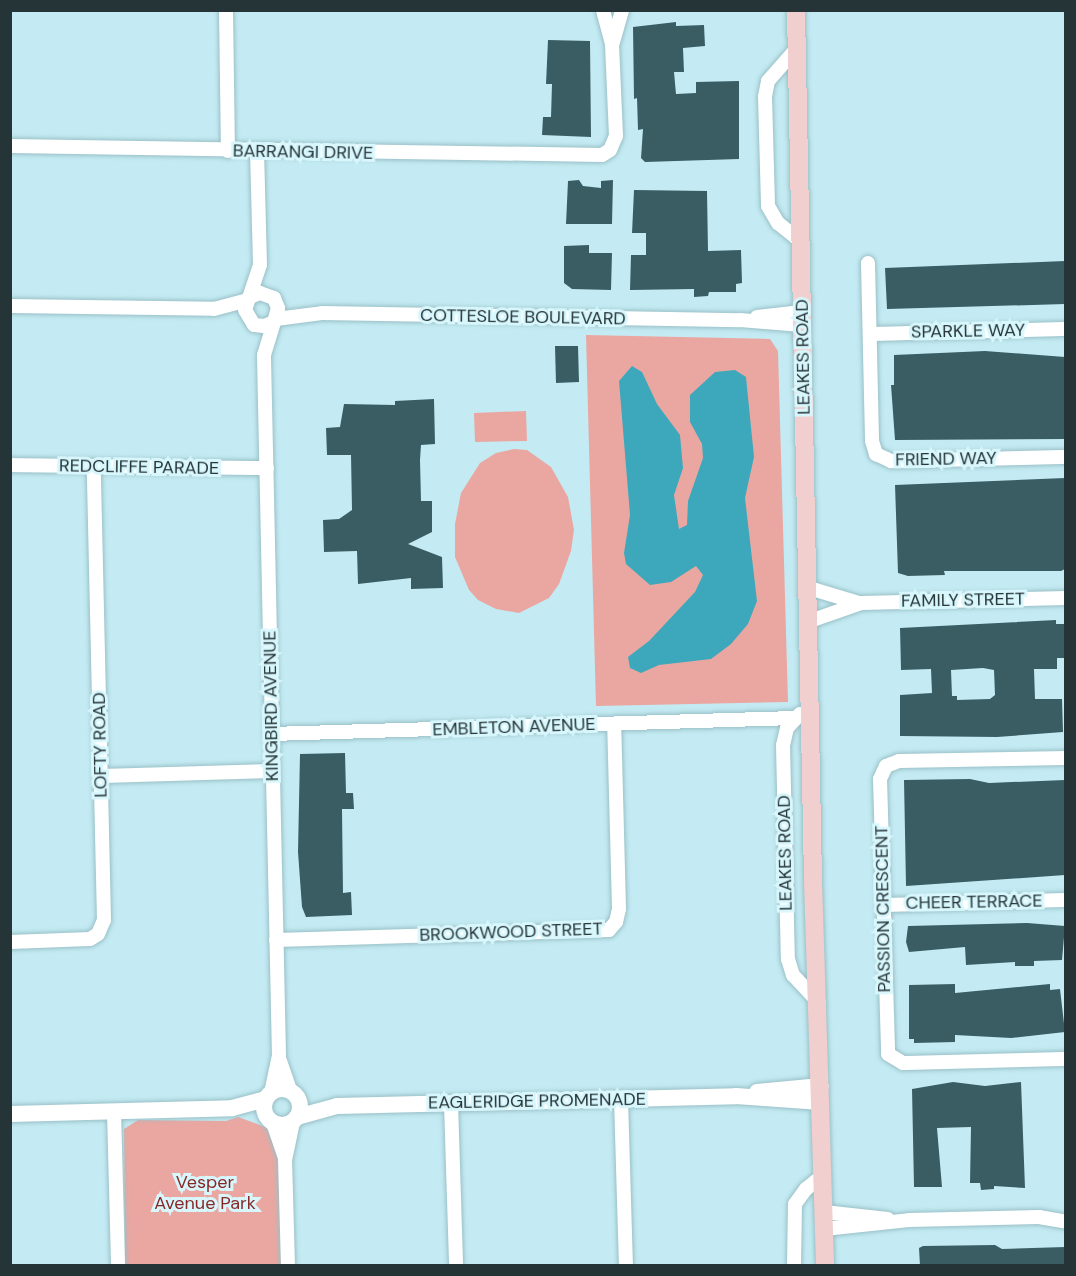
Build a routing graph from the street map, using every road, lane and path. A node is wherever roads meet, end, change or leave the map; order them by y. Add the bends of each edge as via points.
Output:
1 (226, 10) edge
2 (603, 10) edge
3 (622, 10) edge
4 (796, 10) edge
5 (612, 44) junction
6 (797, 48) junction
7 (10, 147) edge
8 (228, 151) junction
9 (257, 151) junction
10 (800, 241) junction
11 (868, 263) dead end
12 (260, 266) junction
13 (273, 297) junction
14 (249, 299) junction
15 (10, 306) edge
16 (214, 309) junction
17 (307, 313) junction
18 (802, 319) junction
19 (249, 320) junction
20 (275, 320) junction
21 (1065, 329) edge
22 (870, 334) junction
23 (264, 355) junction
24 (1065, 457) edge
25 (10, 465) edge
26 (94, 466) junction
27 (267, 468) junction
28 (809, 588) junction
29 (1065, 598) edge
30 (861, 603) junction
31 (810, 621) junction
32 (812, 704) junction
33 (795, 718) junction
34 (756, 721) junction
35 (614, 724) junction
36 (271, 734) junction
37 (783, 745) junction
38 (1065, 758) edge
39 (272, 771) junction
40 (101, 776) junction
41 (1065, 900) edge
42 (883, 904) junction
43 (276, 940) junction
44 (10, 942) edge
45 (819, 1003) junction
46 (279, 1056) junction
47 (1065, 1059) edge
48 (293, 1093) junction
49 (821, 1094) junction
50 (269, 1096) junction
51 (621, 1099) junction
52 (451, 1103) junction
53 (337, 1106) junction
54 (232, 1108) junction
55 (114, 1112) junction
56 (10, 1114) edge
57 (295, 1119) junction
58 (271, 1121) junction
59 (285, 1160) junction
60 (823, 1175) junction
61 (824, 1221) junction
62 (1065, 1221) edge
63 (118, 1266) edge
64 (288, 1266) edge
65 (456, 1266) edge
66 (626, 1266) edge
67 (794, 1266) edge
68 (825, 1266) edge

1 - 8 street
2 - 5 street
3 - 5 street
4 - 6 main road, LEAKES ROAD
5 - 9 street, BARRANGI DRIVE via 615,141 606,153 595,156
6 - 10 main road, LEAKES ROAD
6 - 10 street via 768,81 765,97 768,205 773,218
7 - 8 street, BARRANGI DRIVE
8 - 9 street, BARRANGI DRIVE
9 - 12 street
10 - 18 main road, LEAKES ROAD
11 - 22 street, FRIEND WAY
12 - 13 street
12 - 14 street
13 - 14 street via 260,293
13 - 17 street, COTTESLOE BOULEVARD
13 - 20 street via 278,308
14 - 16 street
14 - 19 street
15 - 16 street
16 - 19 street
17 - 18 street, COTTESLOE BOULEVARD
17 - 20 street, COTTESLOE BOULEVARD
18 - 28 main road, LEAKES ROAD
19 - 20 street via 259,326
19 - 23 street, KINGBIRD AVENUE
20 - 23 street, KINGBIRD AVENUE
21 - 22 street, SPARKLE WAY
22 - 24 street, FRIEND WAY via 872,441 880,457 891,461
23 - 27 street, KINGBIRD AVENUE
25 - 26 street, REDCLIFFE PARADE
26 - 27 street, REDCLIFFE PARADE
26 - 40 street, LOFTY ROAD
27 - 36 street, KINGBIRD AVENUE
28 - 30 street, FAMILY STREET
28 - 31 main road, LEAKES ROAD
29 - 30 street, FAMILY STREET
30 - 31 street, FAMILY STREET
31 - 32 main road, LEAKES ROAD
32 - 33 street, LEAKES ROAD
32 - 45 main road, LEAKES ROAD
33 - 34 street, EMBLETON AVENUE
33 - 37 street, LEAKES ROAD via 787,728
34 - 35 street, EMBLETON AVENUE
34 - 37 street via 770,727
35 - 36 street, EMBLETON AVENUE
35 - 43 street, BROOKWOOD STREET via 618,909 616,922 609,930
36 - 39 street, KINGBIRD AVENUE
37 - 45 street, LEAKES ROAD via 788,959 793,975
38 - 42 street, PASSION CRESCENT via 899,761 886,766 880,779
39 - 40 street
39 - 43 street, KINGBIRD AVENUE
40 - 44 street, LOFTY ROAD via 105,912 101,930 85,940
41 - 42 street, CHEER TERRACE
42 - 47 street, PASSION CRESCENT via 886,1046 893,1060 906,1063
43 - 46 street, KINGBIRD AVENUE
45 - 49 main road, LEAKES ROAD
46 - 48 street, KINGBIRD AVENUE
46 - 50 street, KINGBIRD AVENUE
48 - 50 street
48 - 53 street, EAGLERIDGE PROMENADE
48 - 57 street via 299,1103
49 - 51 street, EAGLERIDGE PROMENADE
49 - 60 main road, LEAKES ROAD
50 - 54 street
50 - 58 street via 264,1110
51 - 52 street, EAGLERIDGE PROMENADE
51 - 66 street
52 - 53 street, EAGLERIDGE PROMENADE
52 - 65 street
53 - 57 street, EAGLERIDGE PROMENADE
54 - 55 street
54 - 58 street
55 - 56 street
55 - 63 street
57 - 58 street via 283,1125
57 - 59 street
58 - 59 street
59 - 64 street
60 - 61 main road, LEAKES ROAD
60 - 67 street via 795,1204
61 - 62 street via 1039,1217
61 - 68 main road, LEAKES ROAD

